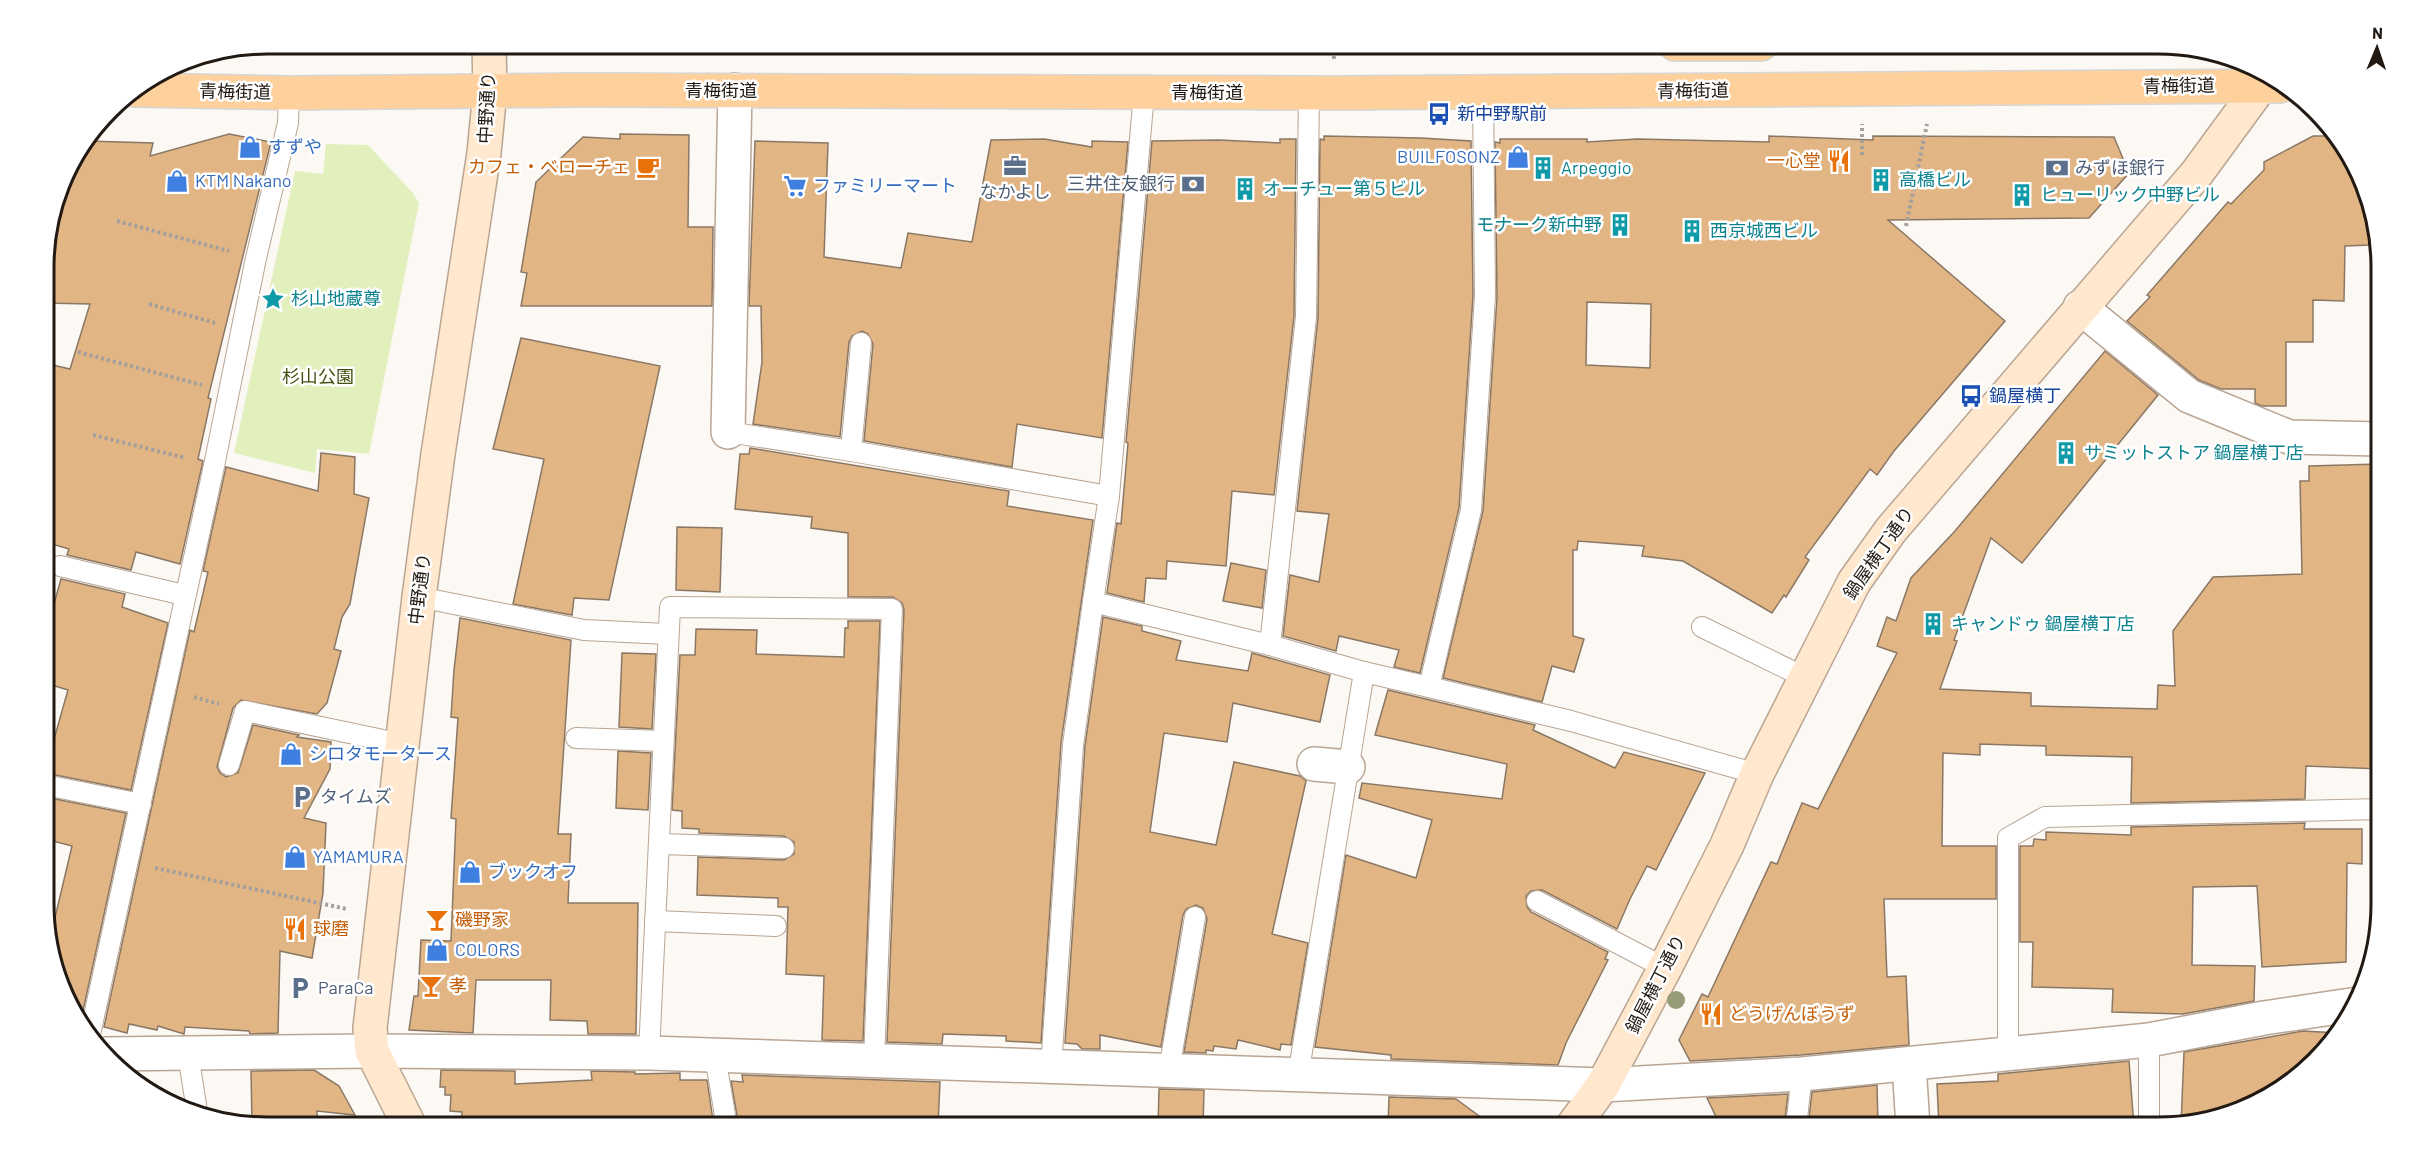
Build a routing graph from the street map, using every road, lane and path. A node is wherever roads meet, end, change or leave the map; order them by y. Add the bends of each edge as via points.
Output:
1 (489, 54) edge
2 (2265, 82) edge
3 (2268, 84) edge
4 (148, 90) edge
5 (735, 90) junction
6 (490, 91) junction
7 (289, 93) junction
8 (1144, 93) junction
9 (1309, 93) junction
10 (1483, 93) junction
11 (1862, 124) dead end
12 (1927, 124) dead end
13 (1862, 155) dead end
14 (117, 220) dead end
15 (1906, 226) dead end
16 (256, 258) junction
17 (149, 304) dead end
18 (2080, 307) junction
19 (242, 331) junction
20 (861, 343) dead end
21 (78, 352) dead end
22 (228, 392) junction
23 (728, 432) joint
24 (93, 435) dead end
25 (2371, 439) edge
26 (851, 451) junction
27 (214, 465) junction
28 (1109, 496) junction
29 (60, 566) dead end
30 (184, 595) junction
31 (419, 597) junction
32 (1094, 602) junction
33 (1702, 627) dead end
34 (668, 634) junction
35 (1270, 645) junction
36 (1364, 672) junction
37 (1806, 678) junction
38 (1429, 687) junction
39 (165, 690) junction
40 (245, 711) junction
41 (576, 738) dead end
42 (663, 741) junction
43 (402, 744) junction
44 (1314, 764) dead end
45 (229, 765) dead end
46 (1348, 767) junction
47 (1757, 774) junction
48 (54, 787) edge
49 (141, 804) junction
50 (2371, 809) edge
51 (659, 844) junction
52 (784, 848) dead end
53 (128, 862) junction
54 (1537, 901) dead end
55 (383, 917) junction
56 (1195, 917) dead end
57 (655, 921) junction
58 (776, 926) dead end
59 (1665, 968) junction
60 (2345, 1006) edge
61 (92, 1026) edge
62 (2149, 1040) junction
63 (372, 1051) junction
64 (649, 1053) junction
65 (2008, 1053) junction
66 (115, 1054) edge
67 (188, 1054) junction
68 (715, 1056) junction
69 (874, 1060) junction
70 (1909, 1064) junction
71 (1051, 1068) junction
72 (1169, 1070) junction
73 (1802, 1074) junction
74 (1298, 1076) junction
75 (1603, 1085) junction
76 (196, 1105) edge
77 (405, 1117) edge
78 (725, 1117) edge
79 (1579, 1117) edge
80 (1797, 1117) edge
81 (1912, 1117) edge
82 (2149, 1117) edge

1 - 6 street, 中野通り
2 - 10 main road, 青梅街道
3 - 18 street, 鍋屋横丁通り
4 - 7 main road, 青梅街道
5 - 6 main road, 青梅街道
5 - 8 main road, 青梅街道
5 - 23 street
6 - 7 main road, 青梅街道
6 - 31 street, 中野通り
7 - 16 lane via 288,123
8 - 9 main road, 青梅街道
8 - 28 lane
9 - 10 main road, 青梅街道
9 - 35 lane via 1306,317
10 - 38 lane via 1485,296 1471,510
11 - 13 path
12 - 15 path
14 - 16 path
16 - 19 lane
17 - 19 path
18 - 25 street via 2189,396 2289,437
18 - 37 street, 鍋屋横丁通り via 1891,530 1854,582
19 - 22 lane
20 - 26 lane
21 - 22 path
22 - 27 lane
23 - 26 lane
24 - 27 path
26 - 28 lane
27 - 30 lane
28 - 32 lane
29 - 30 lane
30 - 39 lane
31 - 34 lane via 584,630
31 - 43 street, 中野通り
32 - 35 lane
32 - 71 lane via 1073,744
33 - 37 lane
34 - 42 lane
34 - 69 lane via 670,607 892,609
35 - 36 lane
36 - 38 lane
36 - 46 lane
37 - 47 street, 鍋屋横丁通り
38 - 47 lane via 1571,721
39 - 40 path
39 - 49 lane
40 - 43 lane
40 - 45 lane
41 - 42 lane
42 - 51 lane
43 - 55 street, 中野通り
44 - 46 street
46 - 74 lane
47 - 59 street, 鍋屋横丁通り via 1727,845
48 - 49 lane
49 - 53 lane
50 - 65 lane via 2045,817 2008,838
51 - 52 lane
51 - 57 lane
53 - 55 path
53 - 61 lane
54 - 59 lane
55 - 63 street, 中野通り via 370,1028
56 - 72 lane
57 - 58 lane
57 - 64 lane
59 - 75 street, 鍋屋横丁通り
60 - 62 street
62 - 65 street
62 - 82 lane
63 - 64 street
63 - 67 street
63 - 77 street, 中野通り
64 - 68 street
65 - 70 street
66 - 67 street
67 - 76 lane
68 - 69 street
68 - 78 lane
69 - 71 street
70 - 73 street
70 - 81 street
71 - 72 street
72 - 74 street
73 - 75 street
73 - 80 lane
74 - 75 street
75 - 79 street, 鍋屋横丁通り

